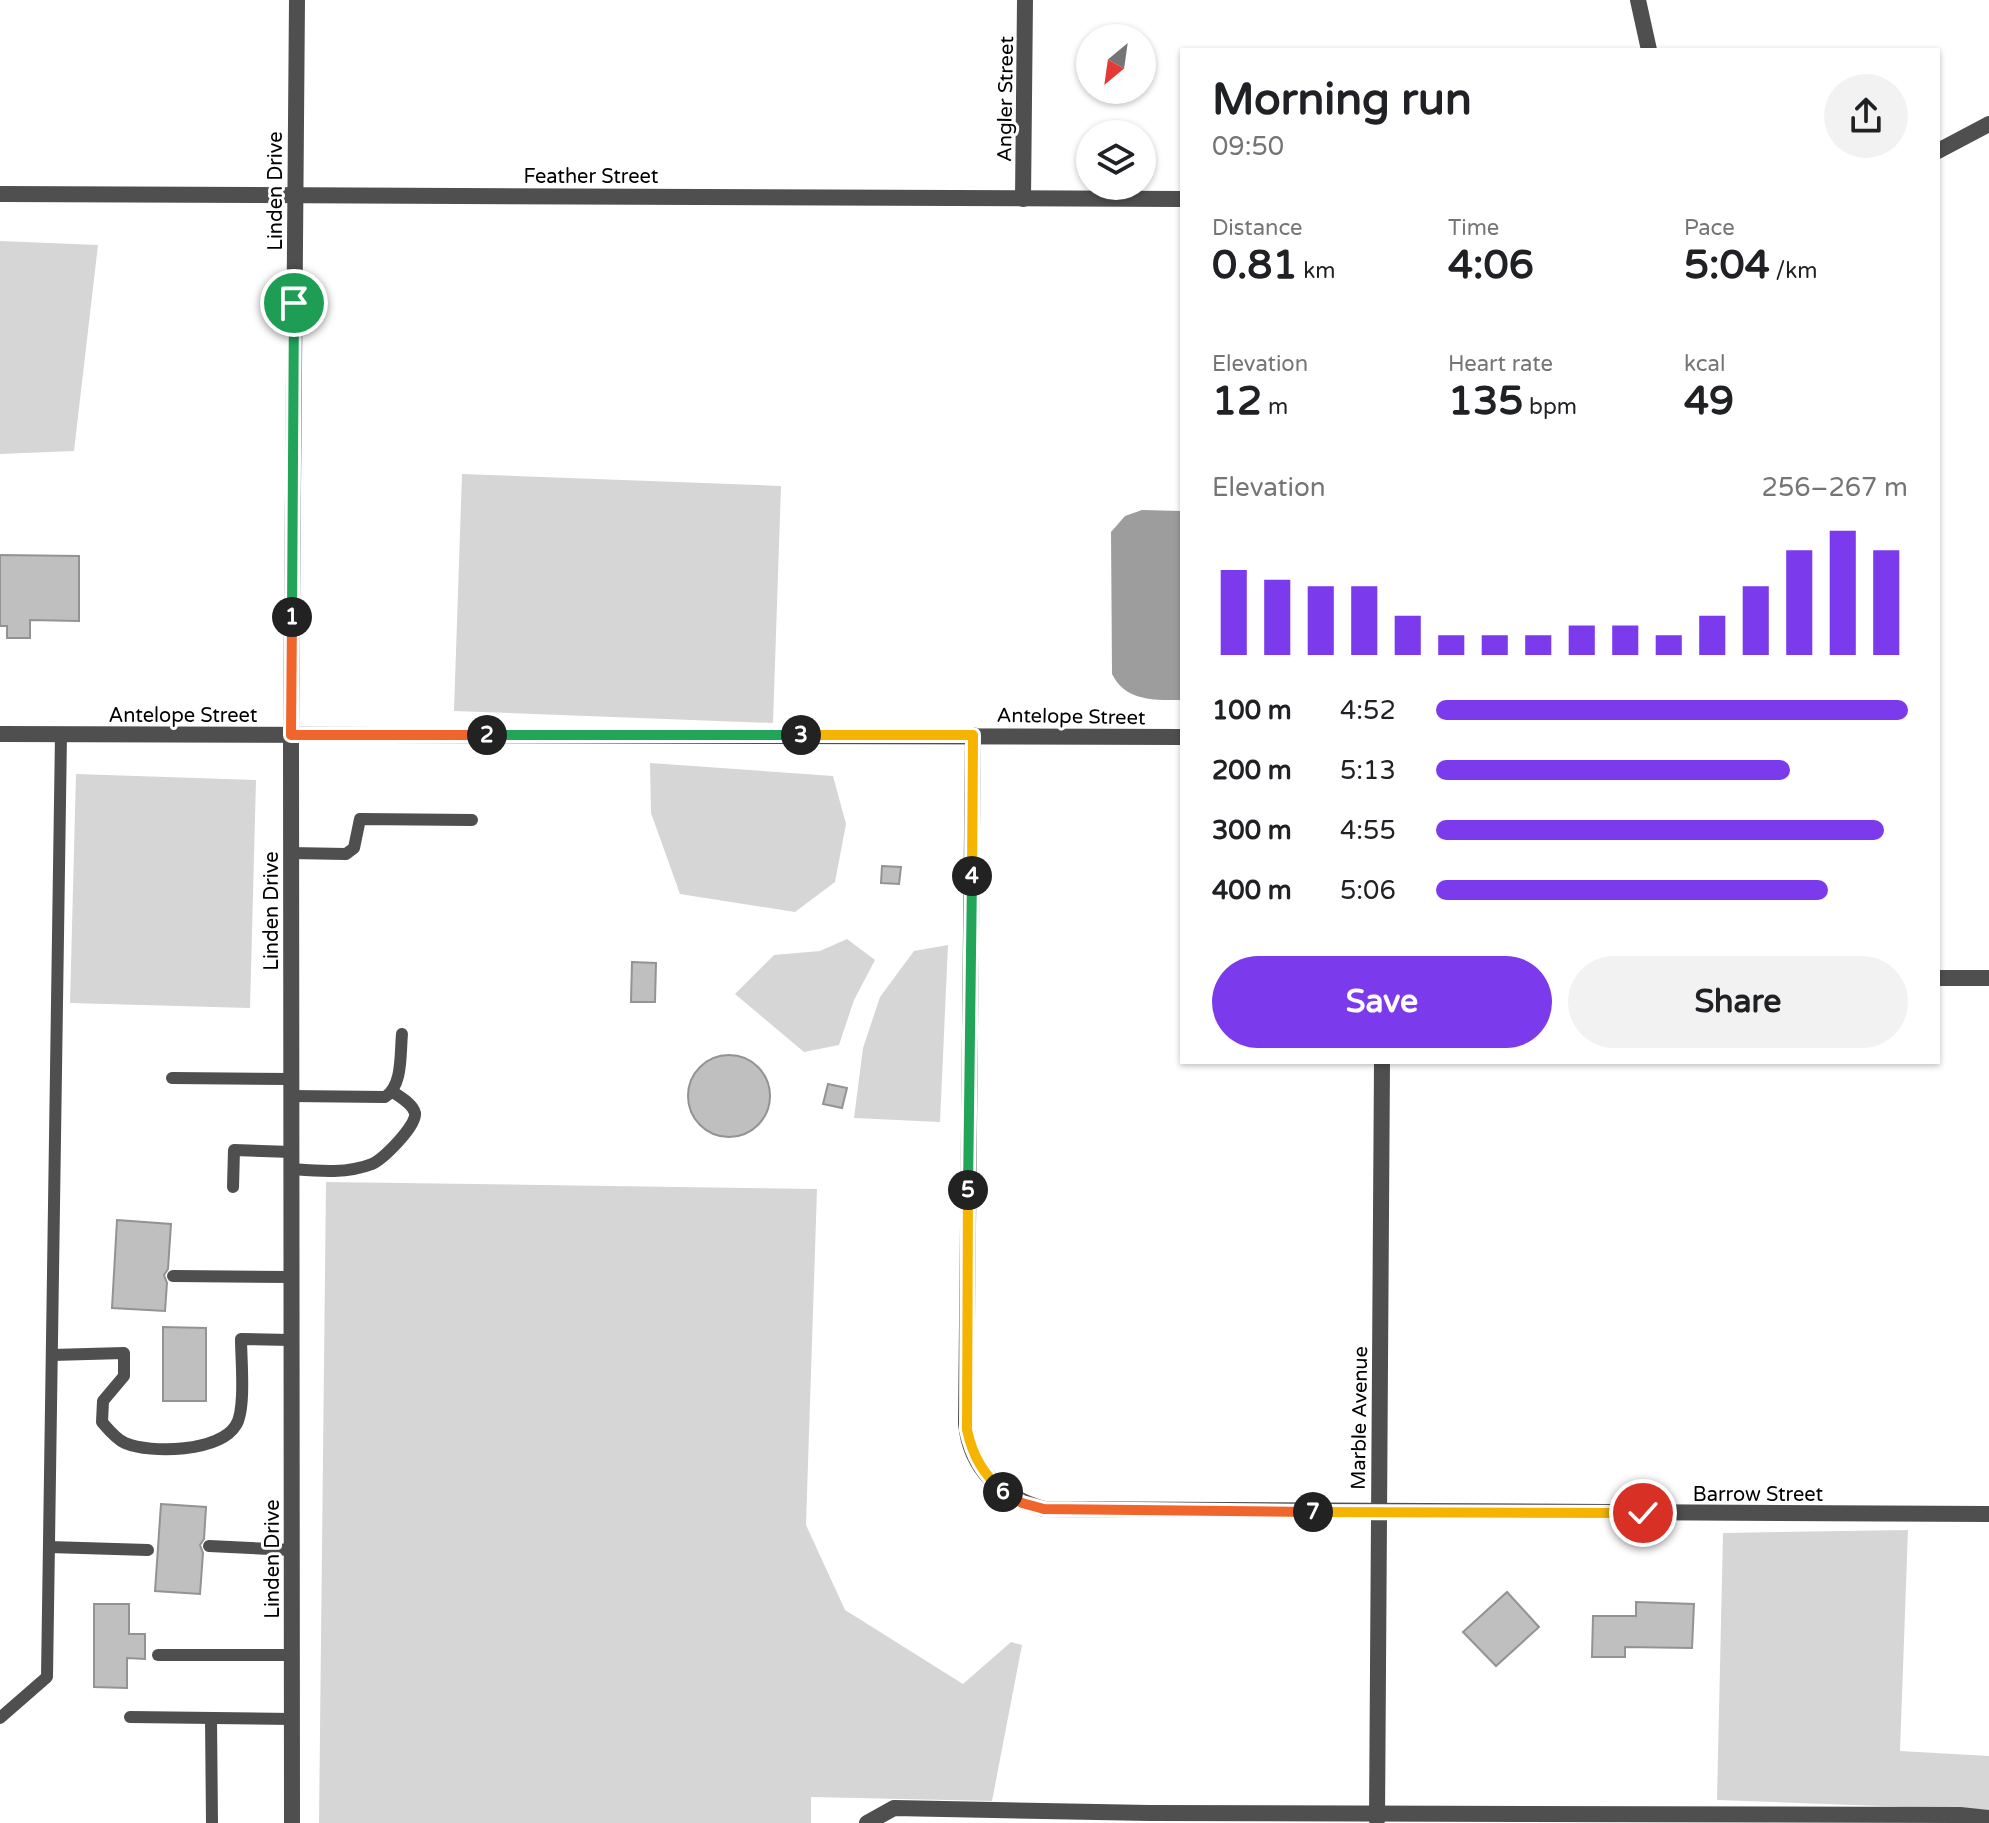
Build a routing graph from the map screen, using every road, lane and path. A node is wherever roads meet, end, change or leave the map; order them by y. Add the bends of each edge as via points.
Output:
1 (297, 0) edge
2 (1025, 0) edge
3 (1638, 0) edge
4 (1649, 48) edge
5 (1989, 124) edge
6 (1940, 150) edge
7 (0, 194) edge
8 (294, 195) junction
9 (1023, 199) junction
10 (1180, 199) edge
11 (0, 734) edge
12 (61, 734) junction
13 (291, 735) junction
14 (973, 735) junction
15 (1180, 737) edge
16 (472, 820) dead end
17 (291, 853) junction
18 (1940, 978) edge
19 (1989, 978) edge
20 (402, 1034) dead end
21 (1382, 1064) edge
22 (172, 1078) dead end
23 (291, 1087) junction
24 (393, 1092) junction
25 (291, 1160) junction
26 (233, 1187) dead end
27 (173, 1276) dead end
28 (291, 1277) junction
29 (291, 1340) junction
30 (52, 1355) junction
31 (1378, 1512) junction
32 (1989, 1514) edge
33 (209, 1546) dead end
34 (49, 1547) junction
35 (148, 1550) dead end
36 (292, 1550) junction
37 (158, 1655) dead end
38 (291, 1655) junction
39 (130, 1717) dead end
40 (0, 1718) edge
41 (211, 1718) junction
42 (292, 1719) junction
43 (1150, 1818) edge
44 (1377, 1818) edge
45 (1575, 1818) edge
46 (1989, 1818) edge
47 (1868, 1820) edge
48 (212, 1823) edge
49 (292, 1823) edge
50 (867, 1823) edge

1 - 8 street, Linden Drive
2 - 9 street, Angler Street
3 - 4 street
5 - 6 street
7 - 8 street, Feather Street
8 - 9 street, Feather Street
8 - 13 street, Linden Drive
9 - 10 street, Feather Street
11 - 12 street, Antelope Street
12 - 13 street, Antelope Street
12 - 30 lane
13 - 14 street, Antelope Street
13 - 17 street, Linden Drive
14 - 15 street, Antelope Street
14 - 31 street, Barrow Street via 966,1423 972,1453 1002,1492 1044,1509
16 - 17 lane via 360,819 354,848 346,854
17 - 23 street, Linden Drive
18 - 19 street
20 - 24 lane
21 - 31 street, Marble Avenue
22 - 23 lane
23 - 24 lane via 385,1097
23 - 25 street, Linden Drive
24 - 25 lane via 412,1107 414,1122 374,1163 322,1171
25 - 26 lane via 234,1150
25 - 28 street, Linden Drive
27 - 28 lane
28 - 29 street, Linden Drive
29 - 30 lane via 241,1339 241,1415 226,1437 192,1448 123,1443 102,1422 103,1401 124,1376 124,1353
29 - 36 street, Linden Drive
30 - 34 lane
31 - 32 street, Barrow Street
31 - 44 street, Marble Avenue
33 - 36 lane
34 - 35 lane
34 - 40 lane via 47,1677
36 - 38 street, Linden Drive
37 - 38 lane
38 - 42 street, Linden Drive
39 - 41 lane
41 - 42 lane
41 - 48 lane
42 - 49 street, Linden Drive
43 - 44 street
43 - 50 street via 894,1808
44 - 45 street
45 - 47 street
46 - 47 street

